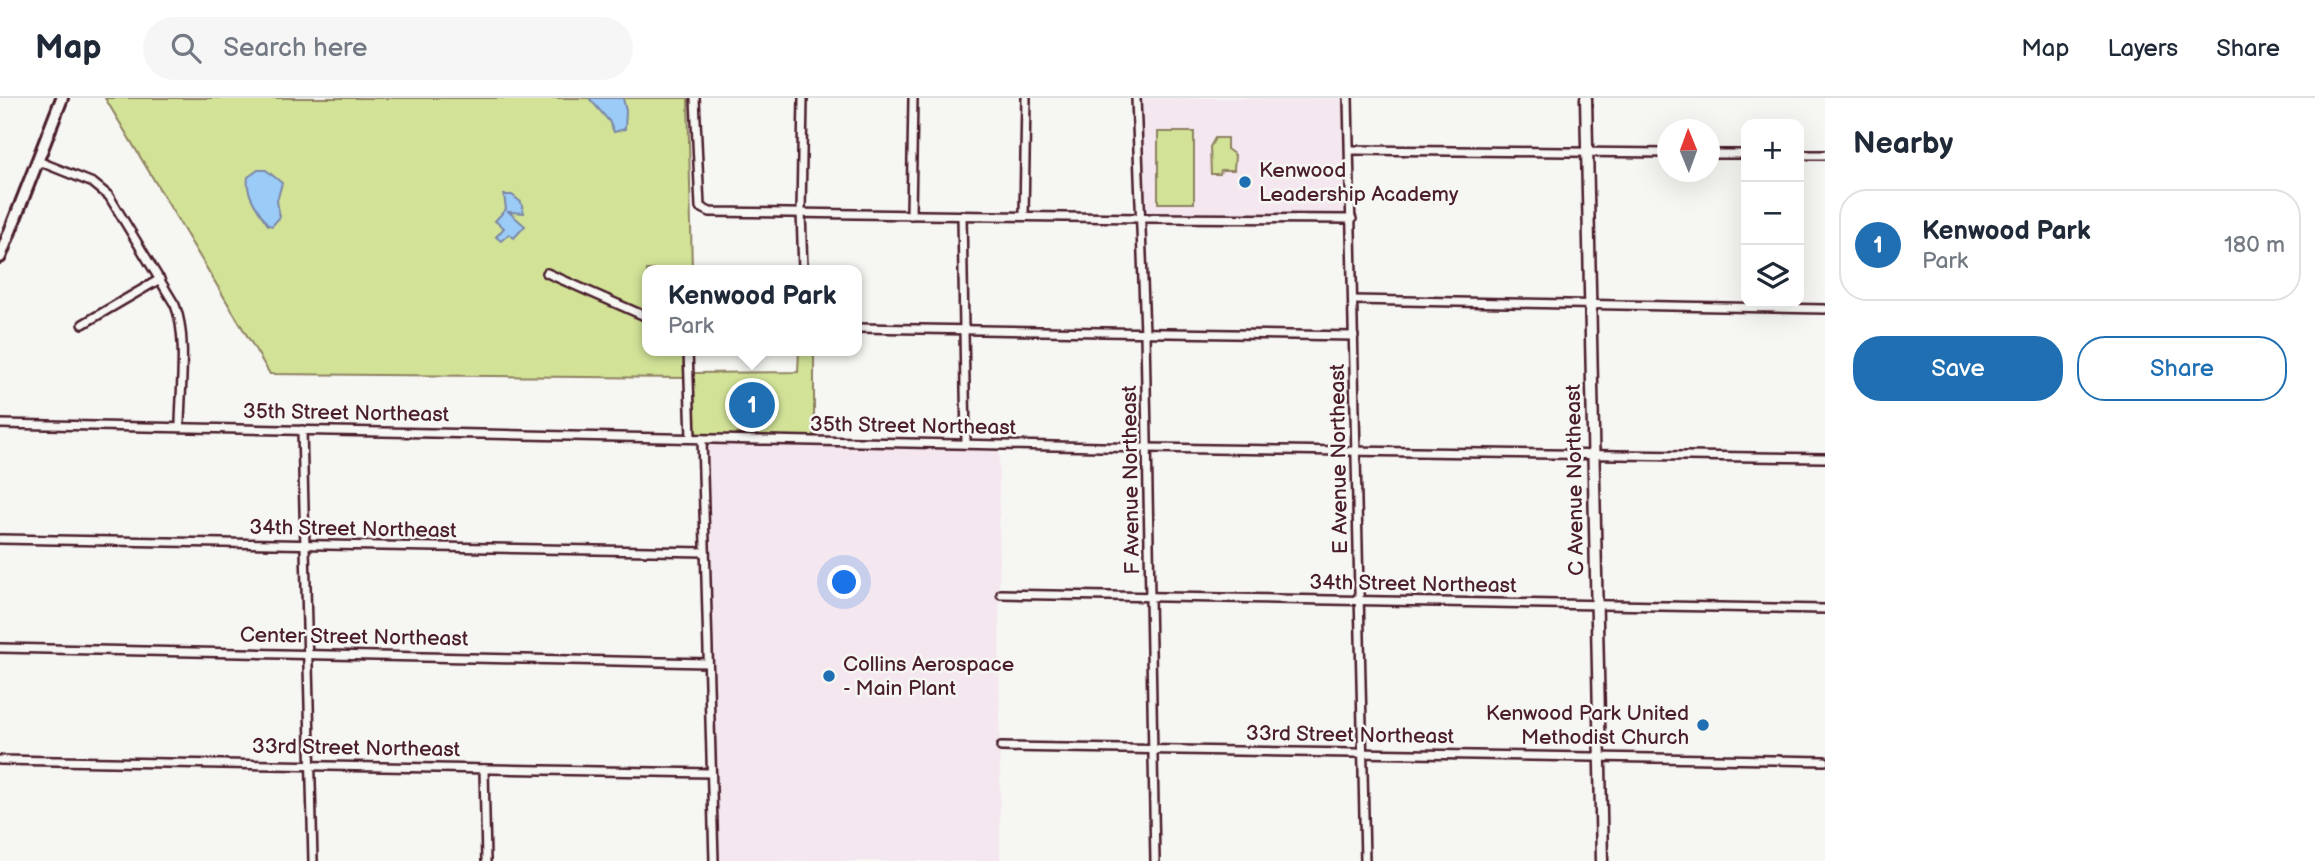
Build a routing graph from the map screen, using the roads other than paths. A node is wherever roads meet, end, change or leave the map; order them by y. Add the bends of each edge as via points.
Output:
1 (61, 98) edge
2 (695, 98) edge
3 (803, 98) edge
4 (913, 98) edge
5 (1026, 98) edge
6 (1136, 98) edge
7 (1348, 98) edge
8 (1586, 98) edge
9 (1350, 150) junction
10 (1587, 152) junction
11 (1657, 153) edge
12 (1720, 153) edge
13 (1741, 154) edge
14 (1804, 155) edge
15 (1825, 155) edge
16 (38, 161) junction
17 (801, 212) junction
18 (911, 215) junction
19 (962, 215) junction
20 (1024, 216) junction
21 (1142, 218) junction
22 (1352, 219) junction
23 (3, 241) edge
24 (0, 257) edge
25 (803, 265) edge
26 (547, 273) dead end
27 (160, 279) junction
28 (1353, 300) junction
29 (1591, 304) junction
30 (1825, 309) edge
31 (642, 315) edge
32 (83, 324) dead end
33 (862, 328) edge
34 (964, 330) junction
35 (1146, 333) junction
36 (1354, 336) junction
37 (688, 356) edge
38 (0, 424) edge
39 (180, 427) junction
40 (302, 430) junction
41 (691, 438) junction
42 (702, 439) junction
43 (966, 444) junction
44 (1147, 448) junction
45 (1356, 451) junction
46 (1594, 454) junction
47 (1825, 458) edge
48 (0, 539) edge
49 (306, 546) junction
50 (705, 552) junction
51 (1001, 594) dead end
52 (1151, 597) junction
53 (1360, 601) junction
54 (1597, 605) junction
55 (1825, 609) edge
56 (0, 648) edge
57 (307, 654) junction
58 (708, 663) junction
59 (1001, 747) dead end
60 (1154, 750) junction
61 (1363, 753) junction
62 (1601, 757) junction
63 (0, 760) edge
64 (1825, 761) edge
65 (311, 764) junction
66 (484, 769) junction
67 (711, 773) junction
68 (313, 861) edge
69 (486, 861) edge
70 (713, 861) edge
71 (1155, 861) edge
72 (1366, 861) edge
73 (1602, 861) edge

1 - 16 main road
2 - 17 street via 699,207 710,212
3 - 17 street
4 - 18 street
5 - 20 street
6 - 21 street, F Avenue Northeast
7 - 9 street, E Avenue Northeast
8 - 10 street, C Avenue Northeast
9 - 10 street
9 - 22 street, E Avenue Northeast
10 - 11 street
10 - 29 street, C Avenue Northeast
12 - 13 street
14 - 15 street
16 - 23 main road
16 - 27 street via 93,183 109,196
17 - 18 street
17 - 25 street
18 - 19 street
19 - 20 street
19 - 34 street
20 - 21 street
21 - 22 street
21 - 35 street, F Avenue Northeast
22 - 28 street, E Avenue Northeast
23 - 24 main road
26 - 31 street
27 - 32 street
27 - 39 street via 180,317
28 - 29 street
28 - 36 street, E Avenue Northeast
29 - 30 street
29 - 46 street, C Avenue Northeast
33 - 34 street
34 - 35 street
34 - 43 street
35 - 36 street
35 - 44 street, F Avenue Northeast
36 - 45 street, E Avenue Northeast
37 - 41 street
38 - 39 street, 35th Street Northeast
39 - 40 street, 35th Street Northeast
40 - 41 street, 35th Street Northeast
40 - 49 street
41 - 42 street, 35th Street Northeast
42 - 43 street, 35th Street Northeast
42 - 50 street
43 - 44 street, 35th Street Northeast
44 - 45 street, 35th Street Northeast
44 - 52 street, F Avenue Northeast
45 - 46 street, 35th Street Northeast
45 - 53 street, E Avenue Northeast
46 - 47 street, 35th Street Northeast
46 - 54 street, C Avenue Northeast
48 - 49 street, 34th Street Northeast
49 - 50 street, 34th Street Northeast
49 - 57 street
50 - 58 street
51 - 52 street, 34th Street Northeast
52 - 53 street, 34th Street Northeast
52 - 60 street, F Avenue Northeast
53 - 54 street, 34th Street Northeast
53 - 61 street, E Avenue Northeast
54 - 55 street, 34th Street Northeast
54 - 62 street, C Avenue Northeast
56 - 57 street, Center Street Northeast
57 - 58 street, Center Street Northeast
57 - 65 street
58 - 67 street
59 - 60 street, 33rd Street Northeast
60 - 61 street, 33rd Street Northeast
60 - 71 street, F Avenue Northeast
61 - 62 street, 33rd Street Northeast
61 - 72 street, E Avenue Northeast
62 - 64 street, 33rd Street Northeast
62 - 73 street, C Avenue Northeast
63 - 65 street, 33rd Street Northeast
65 - 66 street, 33rd Street Northeast
65 - 68 street
66 - 67 street, 33rd Street Northeast
66 - 69 street
67 - 70 street

